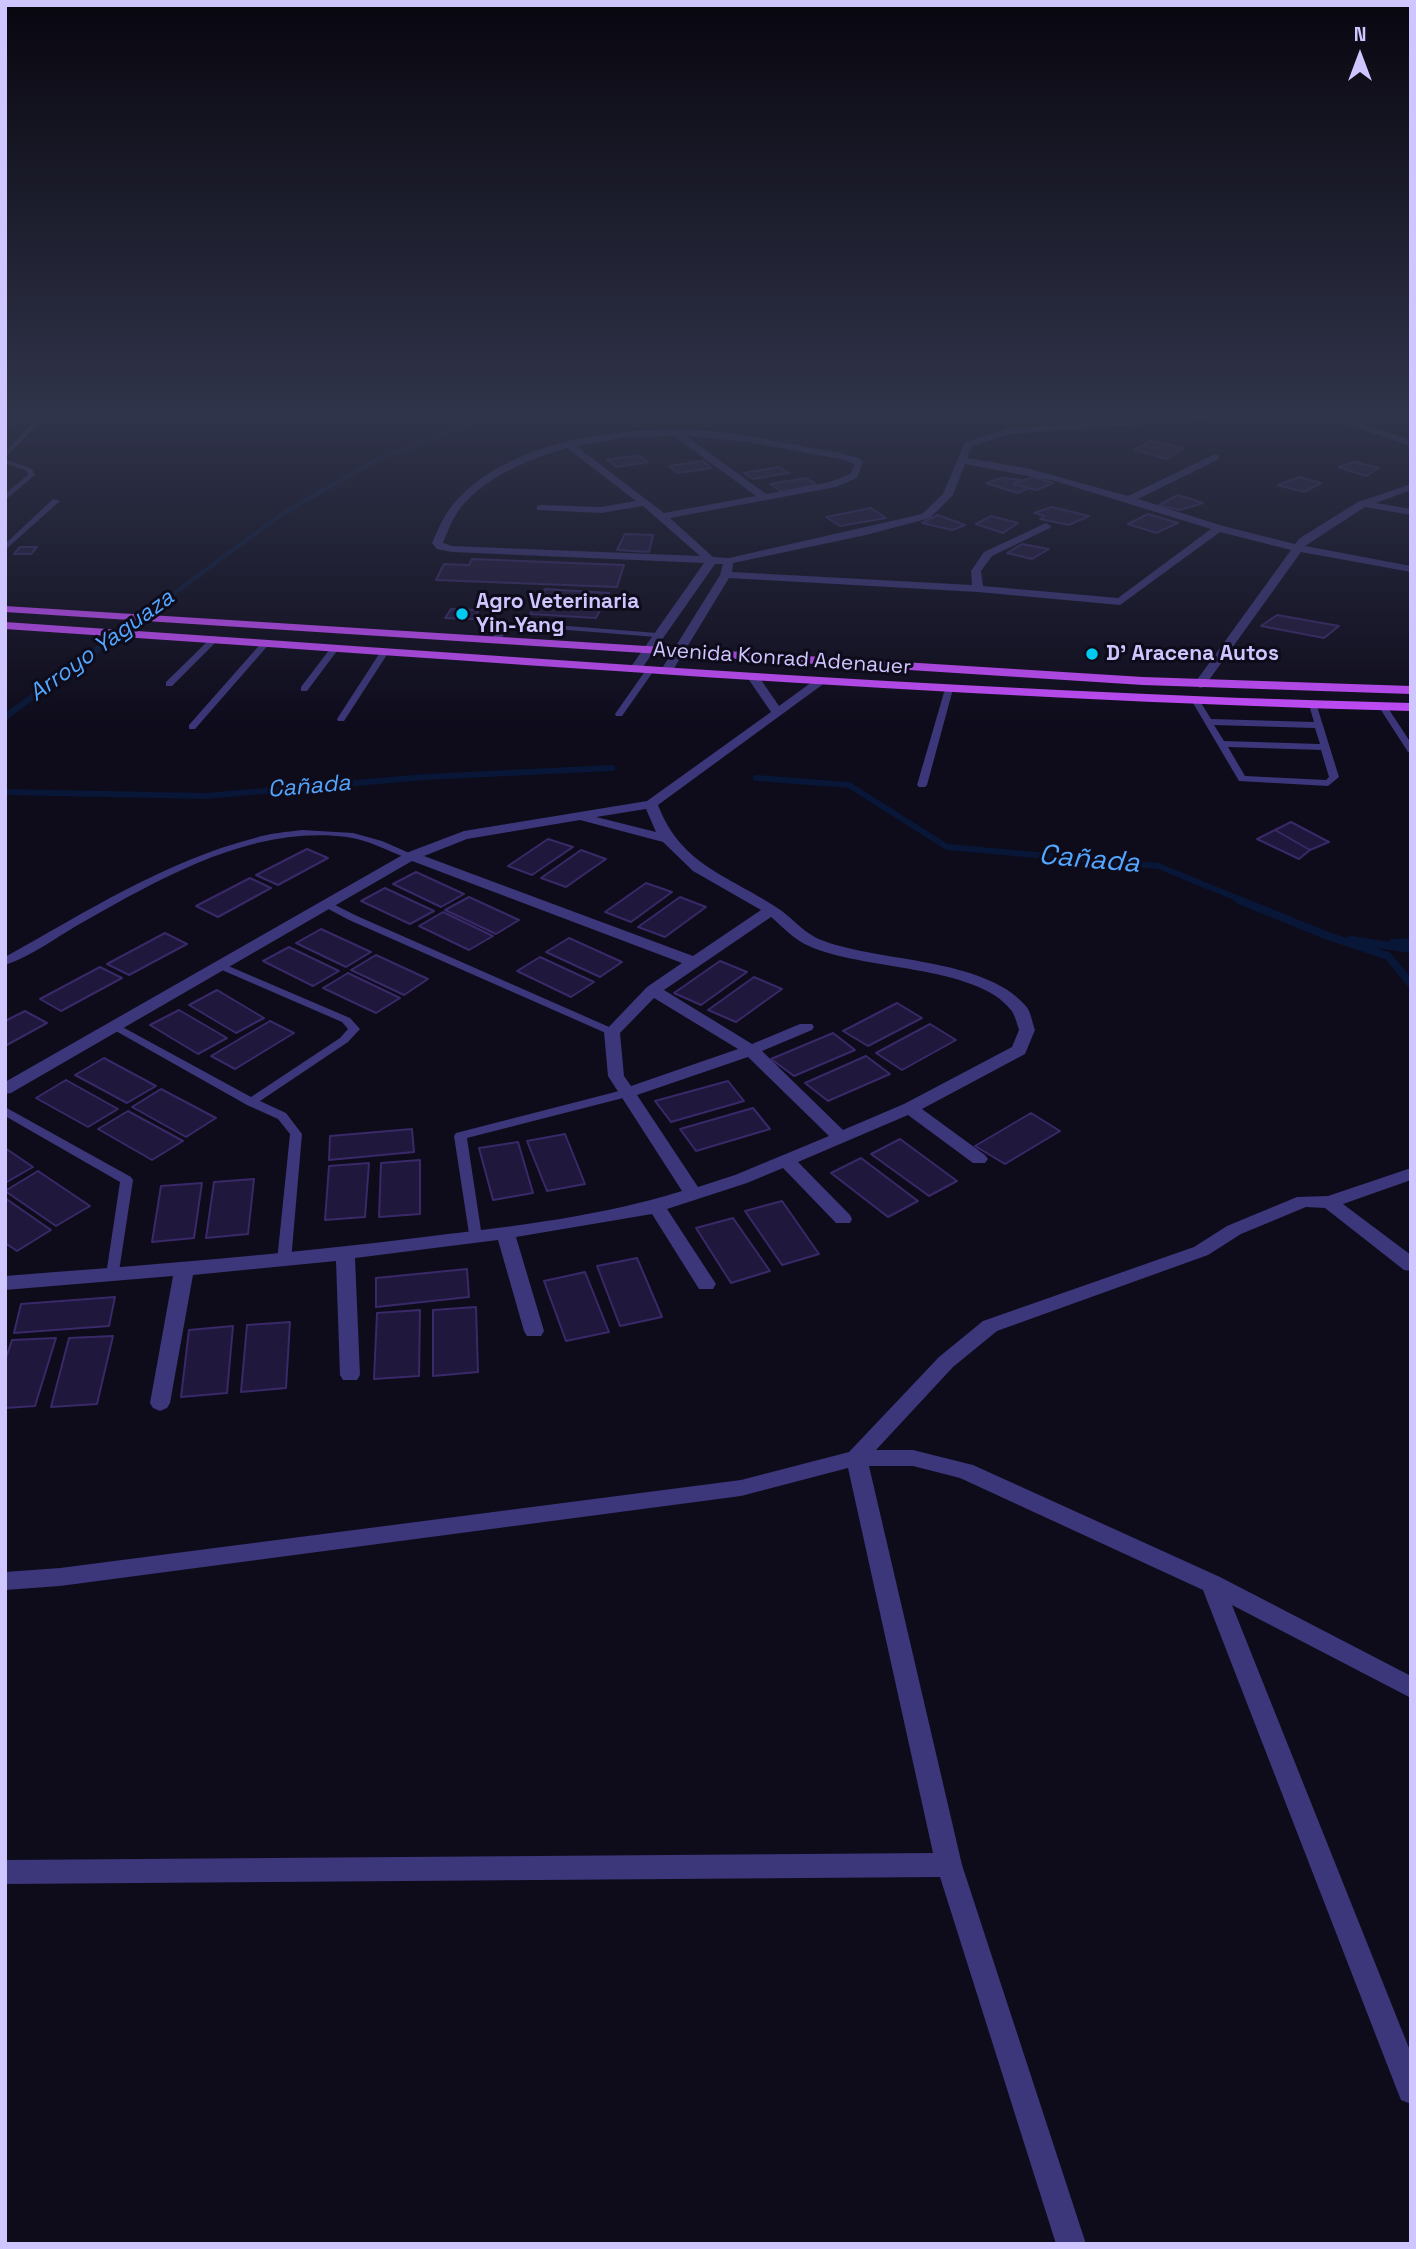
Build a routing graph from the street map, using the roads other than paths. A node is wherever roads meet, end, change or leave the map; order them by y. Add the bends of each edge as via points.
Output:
1 (34, 521) edge
2 (445, 521) edge
3 (667, 521) edge
4 (907, 521) edge
5 (1197, 521) edge
6 (1335, 521) edge
7 (1046, 526) dead end
8 (1219, 528) junction
9 (5, 548) edge
10 (1299, 548) junction
11 (711, 561) junction
12 (729, 561) junction
13 (1411, 569) edge
14 (726, 575) junction
15 (978, 589) junction
16 (5, 609) edge
17 (5, 625) edge
18 (657, 635) junction
19 (216, 638) junction
20 (495, 639) junction
21 (267, 642) junction
22 (336, 647) junction
23 (647, 649) junction
24 (386, 650) junction
25 (678, 651) junction
26 (636, 668) junction
27 (651, 669) junction
28 (667, 670) junction
29 (753, 677) junction
30 (820, 682) junction
31 (169, 684) dead end
32 (1200, 684) junction
33 (304, 689) dead end
34 (949, 689) junction
35 (1411, 690) edge
36 (1197, 703) junction
37 (1312, 705) junction
38 (1382, 707) junction
39 (1411, 707) edge
40 (778, 712) junction
41 (619, 714) dead end
42 (341, 719) dead end
43 (1207, 722) junction
44 (1319, 725) junction
45 (192, 727) dead end
46 (1220, 744) junction
47 (1325, 747) junction
48 (1411, 750) edge
49 (922, 785) dead end
50 (651, 804) junction
51 (576, 816) junction
52 (664, 838) junction
53 (411, 856) junction
54 (325, 903) junction
55 (771, 910) junction
56 (5, 962) edge
57 (694, 962) junction
58 (219, 965) junction
59 (653, 990) junction
60 (113, 1026) junction
61 (806, 1027) dead end
62 (612, 1031) junction
63 (751, 1050) junction
64 (5, 1089) edge
65 (627, 1093) junction
66 (251, 1102) junction
67 (909, 1108) junction
68 (5, 1111) edge
69 (840, 1137) junction
70 (979, 1159) dead end
71 (786, 1160) junction
72 (1411, 1174) edge
73 (692, 1192) junction
74 (1329, 1202) junction
75 (656, 1206) junction
76 (843, 1219) dead end
77 (505, 1232) junction
78 (475, 1237) junction
79 (345, 1253) junction
80 (284, 1261) junction
81 (1411, 1265) edge
82 (184, 1269) junction
83 (113, 1275) junction
84 (5, 1283) edge
85 (706, 1284) dead end
86 (534, 1331) dead end
87 (349, 1375) dead end
88 (160, 1403) dead end
89 (856, 1458) junction
90 (5, 1581) edge
91 (1212, 1584) junction
92 (1411, 1688) edge
93 (949, 1865) junction
94 (5, 1872) edge
95 (1411, 2090) edge
96 (1071, 2244) edge

1 - 9 lane
2 - 11 street via 437,543 441,547
3 - 11 street
4 - 12 street
5 - 8 street
6 - 10 street
7 - 15 street via 988,554 976,571
8 - 10 street
8 - 15 street via 1125,601
10 - 13 street
10 - 32 street
11 - 12 street
11 - 18 street
12 - 14 street
14 - 15 street
14 - 25 street
16 - 20 main road, Avenida Konrad Adenauer
17 - 19 main road, Avenida Konrad Adenauer
18 - 20 lane via 529,625 505,629
18 - 23 street
19 - 21 main road, Avenida Konrad Adenauer
19 - 31 lane
20 - 23 main road, Avenida Konrad Adenauer
21 - 22 main road, Avenida Konrad Adenauer
21 - 45 lane
22 - 24 main road, Avenida Konrad Adenauer
22 - 33 lane
23 - 25 main road, Avenida Konrad Adenauer
23 - 26 street
24 - 26 main road, Avenida Konrad Adenauer
24 - 42 lane
25 - 28 street
25 - 32 main road, Avenida Konrad Adenauer
26 - 27 main road, Avenida Konrad Adenauer
27 - 28 main road, Avenida Konrad Adenauer
27 - 41 lane
28 - 29 main road, Avenida Konrad Adenauer
29 - 30 main road, Avenida Konrad Adenauer
29 - 40 street
30 - 34 main road, Avenida Konrad Adenauer
30 - 40 street
32 - 35 main road, Avenida Konrad Adenauer
34 - 36 main road, Avenida Konrad Adenauer
34 - 49 lane
36 - 37 main road, Avenida Konrad Adenauer
36 - 43 lane
37 - 38 main road, Avenida Konrad Adenauer
37 - 44 lane
38 - 39 main road, Avenida Konrad Adenauer
38 - 48 lane
40 - 50 street
43 - 44 lane
43 - 46 lane
44 - 47 lane
46 - 47 lane
46 - 47 lane via 1242,779 1319,784 1334,777
50 - 51 street
50 - 52 street
51 - 52 street
51 - 53 street via 464,835
52 - 55 street via 706,876
53 - 54 street
53 - 56 lane via 346,834 314,832 247,842 173,871
53 - 57 street
54 - 58 street
54 - 62 lane
55 - 57 street
55 - 67 street via 816,944 962,977 1013,1000 1027,1032 1018,1049
57 - 59 street
58 - 60 street
58 - 66 lane via 346,1020 354,1029 344,1041
59 - 62 street
59 - 63 street
60 - 64 street
60 - 66 lane
61 - 63 street
62 - 65 street via 616,1076
63 - 65 street
63 - 69 street
65 - 73 street
65 - 78 lane via 460,1136
66 - 80 lane via 282,1116 296,1134
67 - 69 street
67 - 70 street
68 - 83 lane via 127,1180
69 - 71 street
71 - 73 street
71 - 76 street
72 - 74 street
73 - 75 street
74 - 81 street
74 - 89 street via 1304,1201 1234,1230 1201,1251 990,1326 947,1362
75 - 77 street
75 - 85 street
77 - 78 street
77 - 86 street
78 - 79 street
79 - 80 street
79 - 87 street
80 - 82 street
82 - 83 street
82 - 88 street
83 - 84 street
89 - 90 street via 740,1488
89 - 91 street via 913,1458 965,1471
89 - 93 street
91 - 92 street
91 - 95 street
93 - 94 street
93 - 96 street

